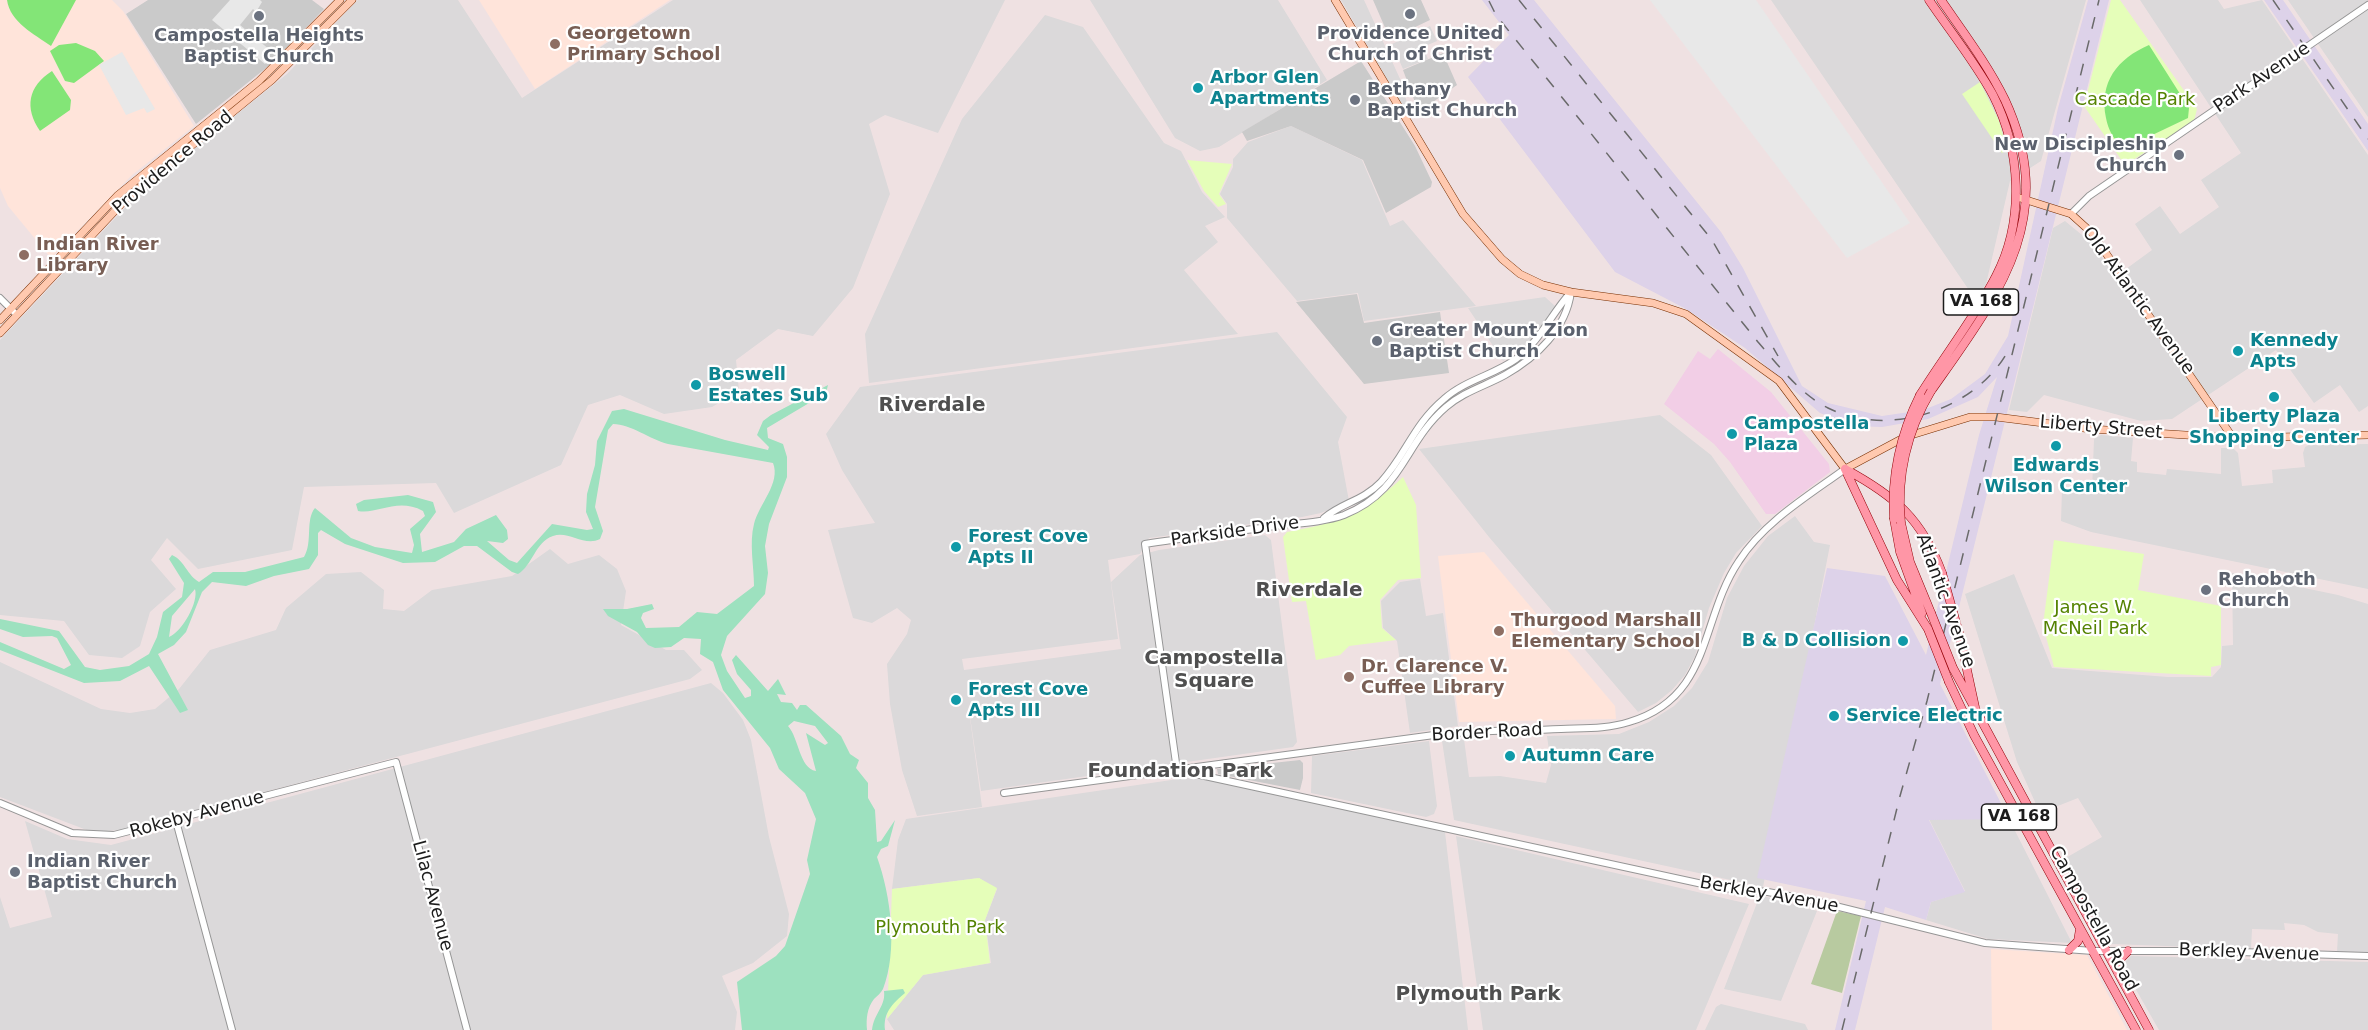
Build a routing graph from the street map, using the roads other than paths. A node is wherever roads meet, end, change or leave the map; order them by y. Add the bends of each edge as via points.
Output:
1 (340, 0) edge
2 (352, 0) edge
3 (1335, 0) edge
4 (1929, 0) edge
5 (1941, 0) edge
6 (2368, 5) edge
7 (2017, 197) junction
8 (2026, 200) junction
9 (2071, 214) junction
10 (1571, 292) junction
11 (0, 298) edge
12 (10, 309) junction
13 (16, 314) junction
14 (0, 320) edge
15 (0, 333) edge
16 (2368, 435) edge
17 (2233, 438) junction
18 (1845, 469) junction
19 (1898, 521) junction
20 (1928, 629) junction
21 (1979, 720) junction
22 (396, 762) joint
23 (1212, 765) junction
24 (1177, 770) junction
25 (1211, 777) junction
26 (1004, 793) dead end
27 (0, 803) edge
28 (176, 821) junction
29 (2080, 927) junction
30 (2069, 950) junction
31 (2092, 951) junction
32 (2106, 951) junction
33 (2128, 951) junction
34 (2368, 956) edge
35 (2119, 975) junction
36 (232, 1030) edge
37 (467, 1030) edge
38 (2136, 1030) edge
39 (2149, 1030) edge

1 - 12 main road, Providence Road via 259,81 131,183
2 - 13 main road, Providence Road via 260,92 132,193
3 - 10 main road via 1474,229 1520,274
4 - 7 main road, Atlantic Avenue / VA 168 via 1995,101 2010,140
5 - 8 main road, Atlantic Avenue / VA 168 via 2005,101 2020,150
6 - 9 street, Park Avenue via 2089,196
7 - 8 main road, Old Atlantic Avenue
7 - 19 main road, Atlantic Avenue / VA 168, bridge via 1998,273 1920,395 1899,447 1894,476
8 - 9 main road, Old Atlantic Avenue
8 - 19 main road, Atlantic Avenue / VA 168, bridge via 2019,239 2006,275 1916,418 1906,450
9 - 17 main road, Old Atlantic Avenue via 2099,242
10 - 18 main road via 1653,303 1701,323 1779,381
10 - 24 street, Parkside Drive via 1563,321 1536,353 1445,408 1393,481 1374,498 1332,519 1145,544
11 - 12 street
12 - 13 street
12 - 14 main road, Providence Road
13 - 15 main road, Providence Road
16 - 17 main road, Liberty Street
17 - 18 main road, Liberty Street via 1970,417 1905,437
18 - 20 main road via 1894,574
18 - 21 main road, bridge via 1906,510 1929,540 1959,633
18 - 23 street, Border Road via 1770,526 1749,547 1727,581 1691,677 1672,698 1645,716 1605,727 1470,731
19 - 20 main road, Atlantic Avenue / VA 168 via 1899,552
19 - 21 main road, Atlantic Avenue / VA 168, bridge via 1910,562 1953,668
20 - 29 main road, Campostella Road / VA 168, bridge via 1974,735
21 - 32 main road, Campostella Road / VA 168
22 - 28 street, Rokeby Avenue
22 - 37 street, Lilac Avenue
23 - 24 street, Border Road
23 - 25 street
24 - 25 street, Berkley Avenue
24 - 26 street, Border Road
25 - 30 street, Berkley Avenue via 1721,888 1815,901 1985,943
27 - 28 street, Rokeby Avenue via 85,836 120,834
28 - 36 street
29 - 30 main road via 2078,941
29 - 31 main road, Campostella Road / VA 168
30 - 31 street, Berkley Avenue
31 - 32 street, Berkley Avenue
31 - 38 main road, Campostella Road / VA 168
32 - 33 street, Berkley Avenue
32 - 35 main road, Campostella Road / VA 168
33 - 34 street, Berkley Avenue
33 - 35 main road via 2119,960
35 - 39 main road, Campostella Road / VA 168

